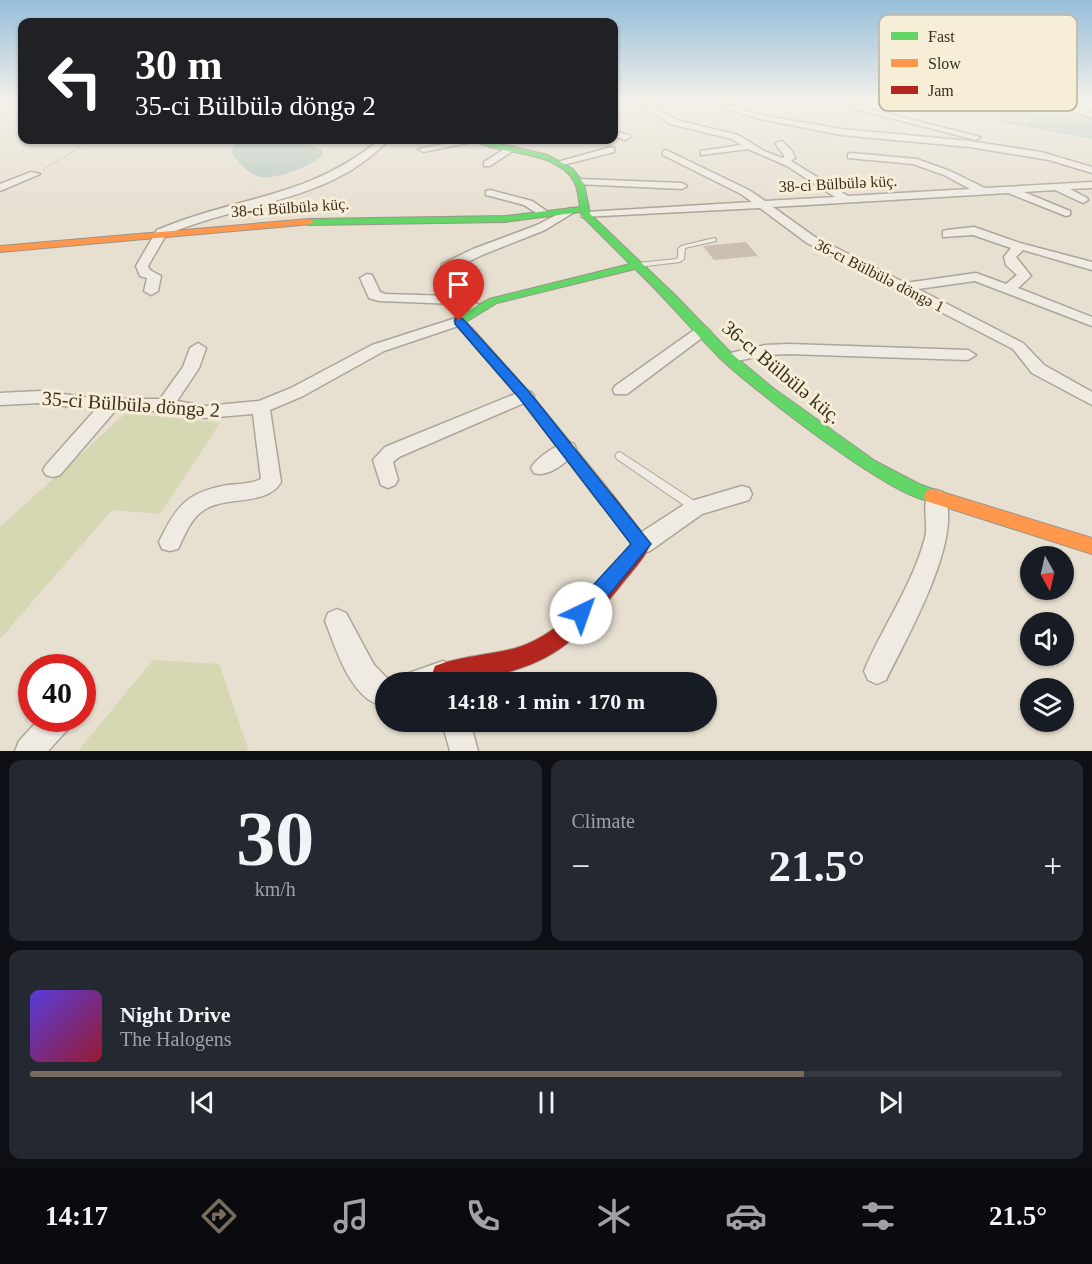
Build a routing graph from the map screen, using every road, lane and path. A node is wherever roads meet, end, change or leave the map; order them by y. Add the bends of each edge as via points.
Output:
1 (622, 136) edge
2 (730, 136) edge
3 (885, 136) edge
4 (974, 136) edge
5 (626, 137) dead end
6 (779, 143) dead end
7 (80, 144) edge
8 (380, 144) edge
9 (453, 144) edge
10 (495, 144) edge
11 (511, 144) edge
12 (751, 146) junction
13 (423, 149) dead end
14 (611, 150) dead end
15 (666, 153) dead end
16 (704, 153) dead end
17 (851, 156) dead end
18 (1052, 158) junction
19 (783, 161) junction
20 (487, 164) dead end
21 (559, 164) junction
22 (1092, 170) edge
23 (35, 174) joint
24 (807, 175) junction
25 (787, 179) dead end
26 (580, 182) junction
27 (1092, 184) edge
28 (682, 186) dead end
29 (1055, 186) junction
30 (0, 188) edge
31 (1010, 189) junction
32 (983, 191) junction
33 (490, 193) dead end
34 (845, 199) junction
35 (1083, 200) dead end
36 (762, 204) junction
37 (580, 212) junction
38 (1066, 213) dead end
39 (545, 214) junction
40 (161, 234) junction
41 (947, 234) dead end
42 (714, 240) dead end
43 (1019, 247) junction
44 (0, 249) edge
45 (637, 265) junction
46 (1092, 266) edge
47 (368, 278) dead end
48 (904, 287) junction
49 (1010, 288) junction
50 (151, 291) dead end
51 (460, 300) junction
52 (476, 308) junction
53 (459, 321) junction
54 (1092, 322) edge
55 (702, 331) junction
56 (198, 348) dead end
57 (968, 355) dead end
58 (728, 358) junction
59 (621, 390) dead end
60 (525, 396) junction
61 (0, 399) edge
62 (1092, 399) edge
63 (110, 405) junction
64 (165, 405) junction
65 (261, 407) junction
66 (567, 449) junction
67 (620, 456) dead end
68 (541, 468) dead end
69 (53, 470) dead end
70 (388, 480) dead end
71 (742, 494) dead end
72 (936, 498) junction
73 (695, 508) junction
74 (170, 542) dead end
75 (642, 544) junction
76 (1092, 546) edge
77 (337, 621) dead end
78 (877, 671) dead end
79 (464, 672) edge
80 (375, 691) edge
81 (46, 732) edge
82 (459, 732) edge
83 (29, 751) edge
84 (464, 751) edge

1 - 5 street
2 - 12 street
3 - 18 street via 970,144
4 - 18 street
6 - 19 street via 789,153 790,158
7 - 23 path
8 - 40 street via 349,167 318,181
9 - 13 street
10 - 11 street
11 - 20 street
11 - 21 street
12 - 16 street
12 - 19 street
14 - 21 street
15 - 36 street, 36-cı Bülbülə döngə 1
17 - 32 street via 914,161
18 - 22 street
19 - 24 street
21 - 26 street
23 - 30 street
24 - 25 street
24 - 34 street
26 - 28 street
26 - 37 street
27 - 29 street, 38-ci Bülbülə küç.
29 - 31 street, 38-ci Bülbülə küç.
29 - 35 street
31 - 32 street, 38-ci Bülbülə küç.
31 - 38 street
32 - 34 street, 38-ci Bülbülə küç.
33 - 39 street via 528,203
34 - 36 street, 38-ci Bülbülə küç.
36 - 37 street, 38-ci Bülbülə küç.
36 - 48 street, 36-cı Bülbülə döngə 1 via 811,240
37 - 39 street, 38-ci Bülbülə küç.
37 - 45 street, 36-cı Bülbülə küç.
37 - 51 street via 447,267
39 - 40 street, 38-ci Bülbülə küç. via 495,219 326,220
40 - 44 street, 38-ci Bülbülə küç.
40 - 50 street via 142,266 145,273 154,276
41 - 43 street via 974,231
42 - 45 lane via 683,247 678,261
43 - 46 street
43 - 49 street via 1010,257 1024,276
45 - 52 street, 35-ci Bülbülə döngə 2
45 - 55 street, 36-cı Bülbülə küç.
47 - 51 street via 374,295 384,298
48 - 49 street via 976,277
48 - 62 street, 36-cı Bülbülə döngə 1 via 1018,346 1038,369
49 - 54 street
51 - 52 street
52 - 53 street, 35-ci Bülbülə döngə 2
53 - 60 street
53 - 65 street, 35-ci Bülbülə döngə 2 via 378,348
55 - 58 street, 36-cı Bülbülə küç.
55 - 59 street
56 - 64 street via 191,368
57 - 58 street via 789,349
58 - 72 street, 36-cı Bülbülə küç. via 869,465
60 - 66 street
60 - 70 street via 392,452 383,460
61 - 63 street, 35-ci Bülbülə döngə 2 via 40,397
63 - 64 street, 35-ci Bülbülə döngə 2
63 - 69 street
64 - 65 street, 35-ci Bülbülə döngə 2 via 205,412
65 - 74 street via 271,482 263,488 213,495 189,507
66 - 68 street
66 - 75 street
67 - 73 lane
71 - 73 street
72 - 76 street, 36-cı Bülbülə küç.
72 - 78 street via 936,536 919,586
73 - 75 street
75 - 79 street via 565,630 543,647
77 - 80 street
81 - 83 street
82 - 84 street

